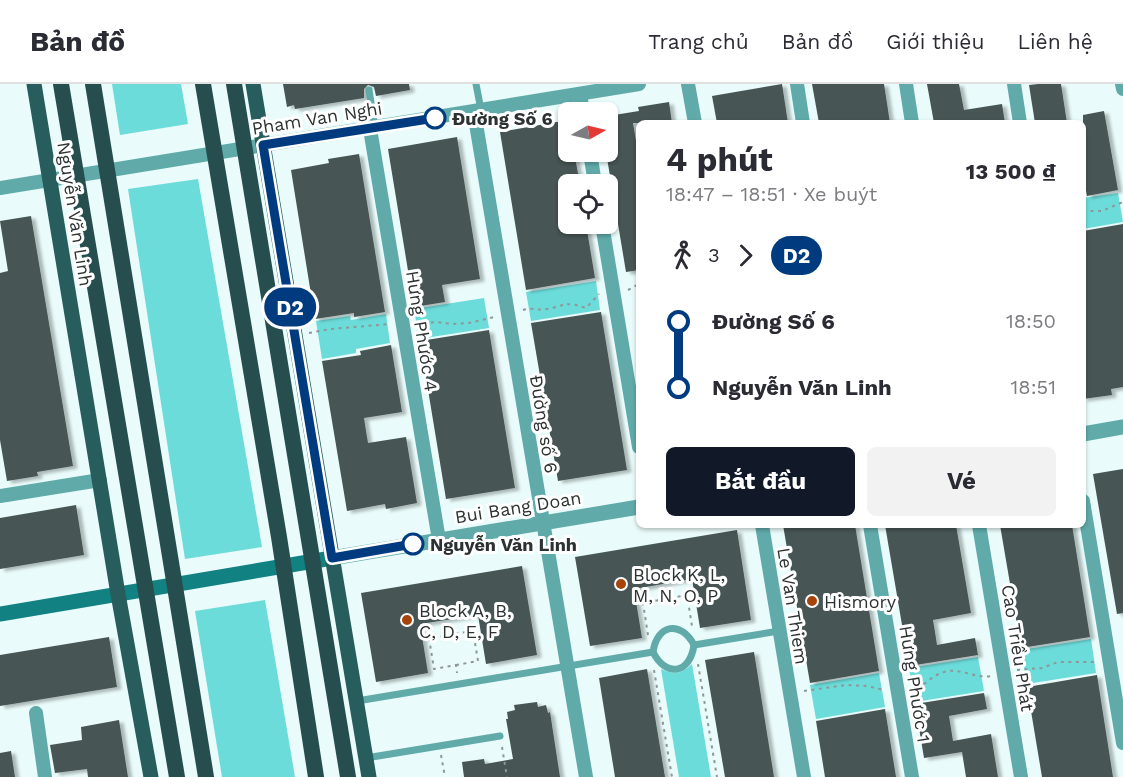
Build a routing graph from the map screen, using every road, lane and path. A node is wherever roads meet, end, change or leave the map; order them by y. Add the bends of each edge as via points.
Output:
1 (34, 84) edge
2 (61, 84) edge
3 (93, 84) edge
4 (203, 84) edge
5 (234, 84) edge
6 (254, 84) edge
7 (476, 84) edge
8 (639, 84) edge
9 (688, 84) edge
10 (797, 84) edge
11 (906, 84) edge
12 (1014, 84) edge
13 (1122, 84) edge
14 (1123, 89) edge
15 (369, 90) dead end
16 (584, 90) edge
17 (478, 111) junction
18 (694, 120) edge
19 (803, 120) edge
20 (912, 120) edge
21 (1020, 120) edge
22 (373, 128) junction
23 (263, 145) junction
24 (244, 148) junction
25 (215, 153) junction
26 (107, 171) junction
27 (76, 176) junction
28 (50, 180) junction
29 (0, 189) edge
30 (1123, 202) edge
31 (1086, 211) edge
32 (604, 234) edge
33 (613, 292) junction
34 (508, 314) junction
35 (403, 323) junction
36 (295, 335) junction
37 (1123, 427) edge
38 (636, 429) edge
39 (1086, 433) edge
40 (100, 480) junction
41 (0, 496) edge
42 (636, 508) edge
43 (1086, 519) edge
44 (543, 523) junction
45 (762, 528) edge
46 (871, 528) edge
47 (979, 528) edge
48 (439, 540) junction
49 (332, 558) junction
50 (312, 562) junction
51 (283, 567) junction
52 (174, 585) junction
53 (146, 589) junction
54 (118, 594) junction
55 (0, 614) edge
56 (779, 631) junction
57 (694, 645) junction
58 (653, 652) junction
59 (1109, 659) junction
60 (456, 665) junction
61 (567, 666) junction
62 (1003, 673) junction
63 (459, 684) junction
64 (898, 691) junction
65 (790, 694) junction
66 (356, 701) junction
67 (36, 713) dead end
68 (500, 736) joint
69 (1123, 743) edge
70 (439, 746) junction
71 (367, 768) edge
72 (347, 775) edge
73 (45, 777) edge
74 (151, 777) edge
75 (177, 777) edge
76 (206, 777) edge
77 (316, 777) edge
78 (445, 777) edge
79 (507, 777) edge
80 (586, 777) edge
81 (804, 777) edge
82 (912, 777) edge
83 (1021, 777) edge

1 - 28 main road, Nguyễn Văn Linh
2 - 27 highway, Nguyễn Văn Linh
3 - 26 highway
4 - 25 highway
5 - 24 highway
6 - 23 main road
7 - 17 lane
8 - 16 street, Pham Van Nghi
9 - 18 street
10 - 19 street
11 - 20 street
12 - 21 street
13 - 14 street
15 - 22 lane
16 - 17 street, Pham Van Nghi
17 - 22 street, Pham Van Nghi
17 - 34 street, Đường số 6
22 - 23 street, Pham Van Nghi
22 - 35 street, Hưng Phước 4
23 - 24 street, Pham Van Nghi
23 - 36 main road
24 - 25 street, Pham Van Nghi
24 - 50 highway
25 - 26 street, Pham Van Nghi
25 - 51 highway
26 - 27 street, Pham Van Nghi
26 - 52 highway
27 - 28 street, Pham Van Nghi
27 - 53 highway, Nguyễn Văn Linh
28 - 29 street, Pham Van Nghi
28 - 40 main road, Nguyễn Văn Linh
30 - 31 path via 1102,211
32 - 33 street
33 - 34 path via 598,294 586,308 569,302 545,310 529,308
33 - 38 street
34 - 35 path via 469,323
34 - 44 street, Đường số 6
35 - 36 path
35 - 48 street, Hưng Phước 4
36 - 49 main road
37 - 39 street
40 - 41 street
40 - 54 main road, Nguyễn Văn Linh
42 - 44 street, Bui Bang Doan
43 - 59 street
44 - 48 street, Bui Bang Doan
44 - 61 street, Đường số 6
45 - 56 street, Le Van Thiem
46 - 64 street, Hưng Phước 1
47 - 62 street, Cao Triều Phát
48 - 49 street, Bui Bang Doan
49 - 50 main road
49 - 66 main road
50 - 51 main road
50 - 72 highway
51 - 52 main road
51 - 77 highway
52 - 53 main road
52 - 76 highway
53 - 54 main road
53 - 75 highway, Nguyễn Văn Linh
54 - 55 main road
54 - 74 main road, Nguyễn Văn Linh
56 - 57 lane
56 - 65 street, Le Van Thiem
57 - 58 lane via 688,634 676,628 664,630 655,639
57 - 58 lane via 692,658 683,667 670,669 659,664
58 - 61 lane
59 - 62 path via 1095,663 1058,662
59 - 69 street
60 - 60 path via 478,661 473,631 429,638 434,669
60 - 63 path
61 - 63 lane
61 - 80 street, Đường số 6
62 - 64 path via 982,678 965,672 943,672 913,692
62 - 83 street, Cao Triều Phát
63 - 66 lane
64 - 65 path via 846,685
64 - 82 street, Hưng Phước 1
65 - 81 street, Le Van Thiem
66 - 71 main road
67 - 73 street
68 - 70 lane
68 - 79 path
70 - 71 lane
70 - 78 path
71 - 72 main road

